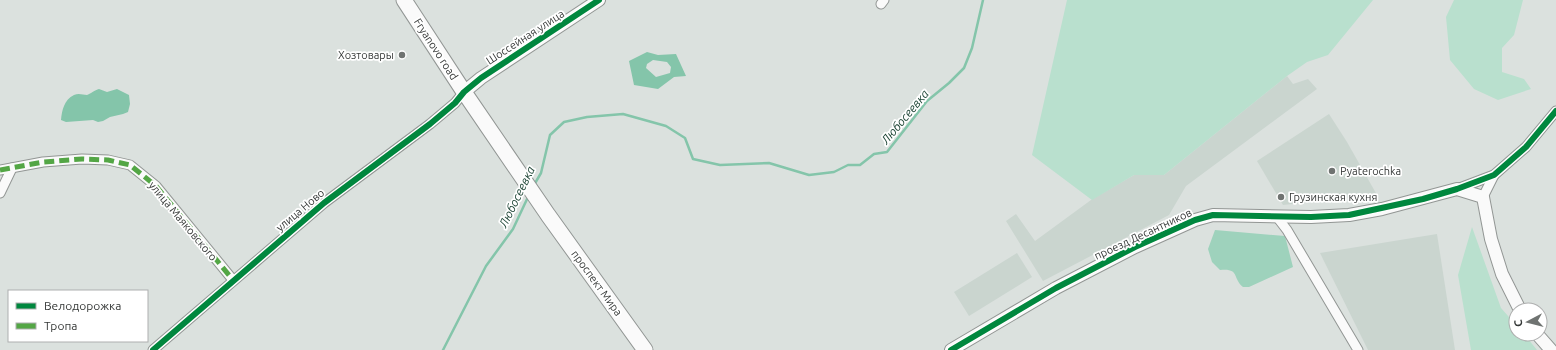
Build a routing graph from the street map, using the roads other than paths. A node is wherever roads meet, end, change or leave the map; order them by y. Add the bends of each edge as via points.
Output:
1 (404, 0) edge
2 (599, 0) edge
3 (464, 92) junction
4 (1556, 111) edge
5 (12, 168) junction
6 (0, 170) edge
7 (1494, 175) junction
8 (1457, 189) junction
9 (0, 194) edge
10 (1483, 197) junction
11 (548, 215) joint
12 (1277, 217) junction
13 (233, 280) junction
14 (1516, 302) edge
15 (1544, 342) edge
16 (153, 350) edge
17 (645, 350) edge
18 (951, 350) edge
19 (1358, 350) edge
20 (1551, 350) edge

1 - 3 main road, Fryanovo road
2 - 3 street, Шоссейная улица
3 - 11 main road, Fryanovo road
3 - 13 street, улица Ново via 430,124 324,203
4 - 7 street via 1526,147
5 - 6 street, улица Маяковского
5 - 9 street
5 - 13 street, улица Маяковского via 82,159 130,164 156,186
7 - 8 street
7 - 10 street
8 - 10 street
8 - 12 street, проезд Десантников via 1350,215
10 - 14 street via 1491,239 1502,274
11 - 17 main road, проспект Мира
12 - 18 street, проезд Десантников via 1214,215 1179,226 1056,288
12 - 19 street
13 - 16 street, улица Ново
15 - 20 street

